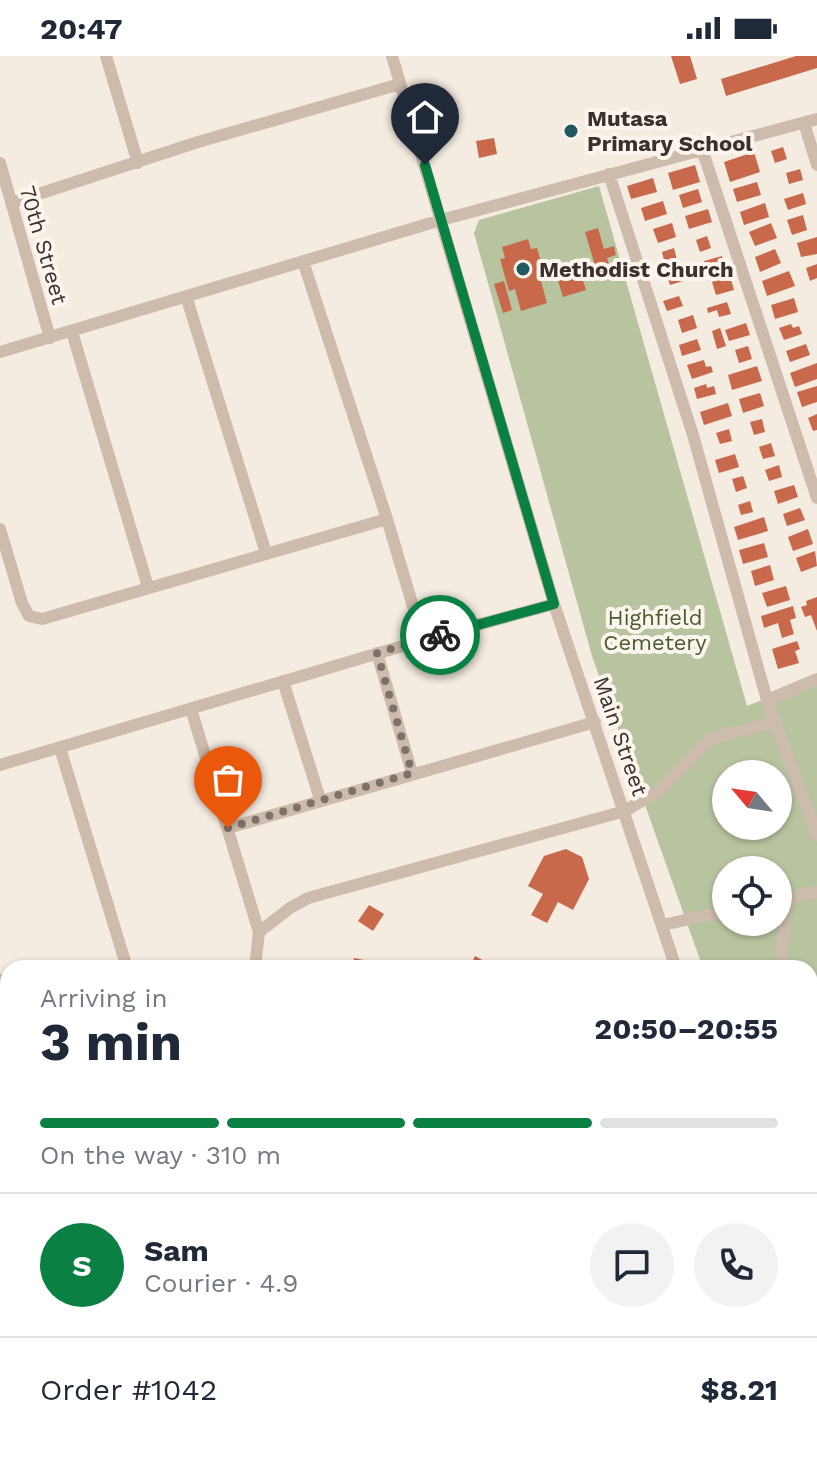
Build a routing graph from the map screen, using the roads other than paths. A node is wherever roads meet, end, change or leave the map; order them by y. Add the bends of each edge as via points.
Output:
1 (106, 56) edge
2 (392, 56) edge
3 (400, 84) junction
4 (817, 119) edge
5 (804, 123) junction
6 (702, 149) junction
7 (0, 163) edge
8 (138, 163) junction
9 (817, 165) edge
10 (609, 174) junction
11 (12, 206) junction
12 (0, 214) edge
13 (441, 220) junction
14 (303, 261) junction
15 (186, 296) junction
16 (72, 332) junction
17 (50, 338) junction
18 (0, 352) edge
19 (817, 498) edge
20 (387, 519) junction
21 (0, 529) edge
22 (266, 553) junction
23 (148, 587) junction
24 (554, 604) junction
25 (423, 640) junction
26 (377, 653) junction
27 (817, 679) edge
28 (283, 681) junction
29 (767, 700) junction
30 (191, 709) junction
31 (595, 722) junction
32 (775, 722) junction
33 (60, 748) junction
34 (0, 765) edge
35 (412, 773) junction
36 (320, 799) junction
37 (625, 811) junction
38 (228, 828) junction
39 (817, 835) edge
40 (817, 892) edge
41 (792, 897) edge
42 (712, 914) edge
43 (663, 925) junction
44 (259, 932) junction
45 (782, 936) edge
46 (125, 960) edge
47 (256, 960) edge
48 (674, 960) edge
49 (783, 960) edge

1 - 8 street
2 - 3 street, Main Street
3 - 8 street
3 - 13 street, Main Street
4 - 5 street
5 - 6 street
5 - 9 street
6 - 10 street
6 - 19 street
7 - 11 street, 70th Street
8 - 11 street
10 - 13 street
10 - 29 street via 693,435
11 - 12 street
11 - 17 street, 70th Street
13 - 14 street
13 - 24 street, Main Street
14 - 15 street
14 - 20 street
15 - 16 street
15 - 22 street
16 - 17 street
16 - 23 street
17 - 18 street
20 - 22 street
20 - 25 street
21 - 23 street via 29,616 42,619
22 - 23 street
24 - 25 street
24 - 31 street, Main Street
25 - 26 street
26 - 28 street
26 - 35 street
27 - 29 street
28 - 30 street
28 - 36 street
29 - 32 street
30 - 33 street
30 - 38 street
31 - 35 street
31 - 37 street, Main Street
32 - 37 street via 710,739 660,790
32 - 39 street
33 - 34 street
33 - 46 street
35 - 36 street
36 - 38 street
37 - 43 street, Main Street
37 - 44 street via 308,898
38 - 44 street
40 - 41 street
42 - 43 street
43 - 48 street, Main Street
44 - 47 street
45 - 49 street

